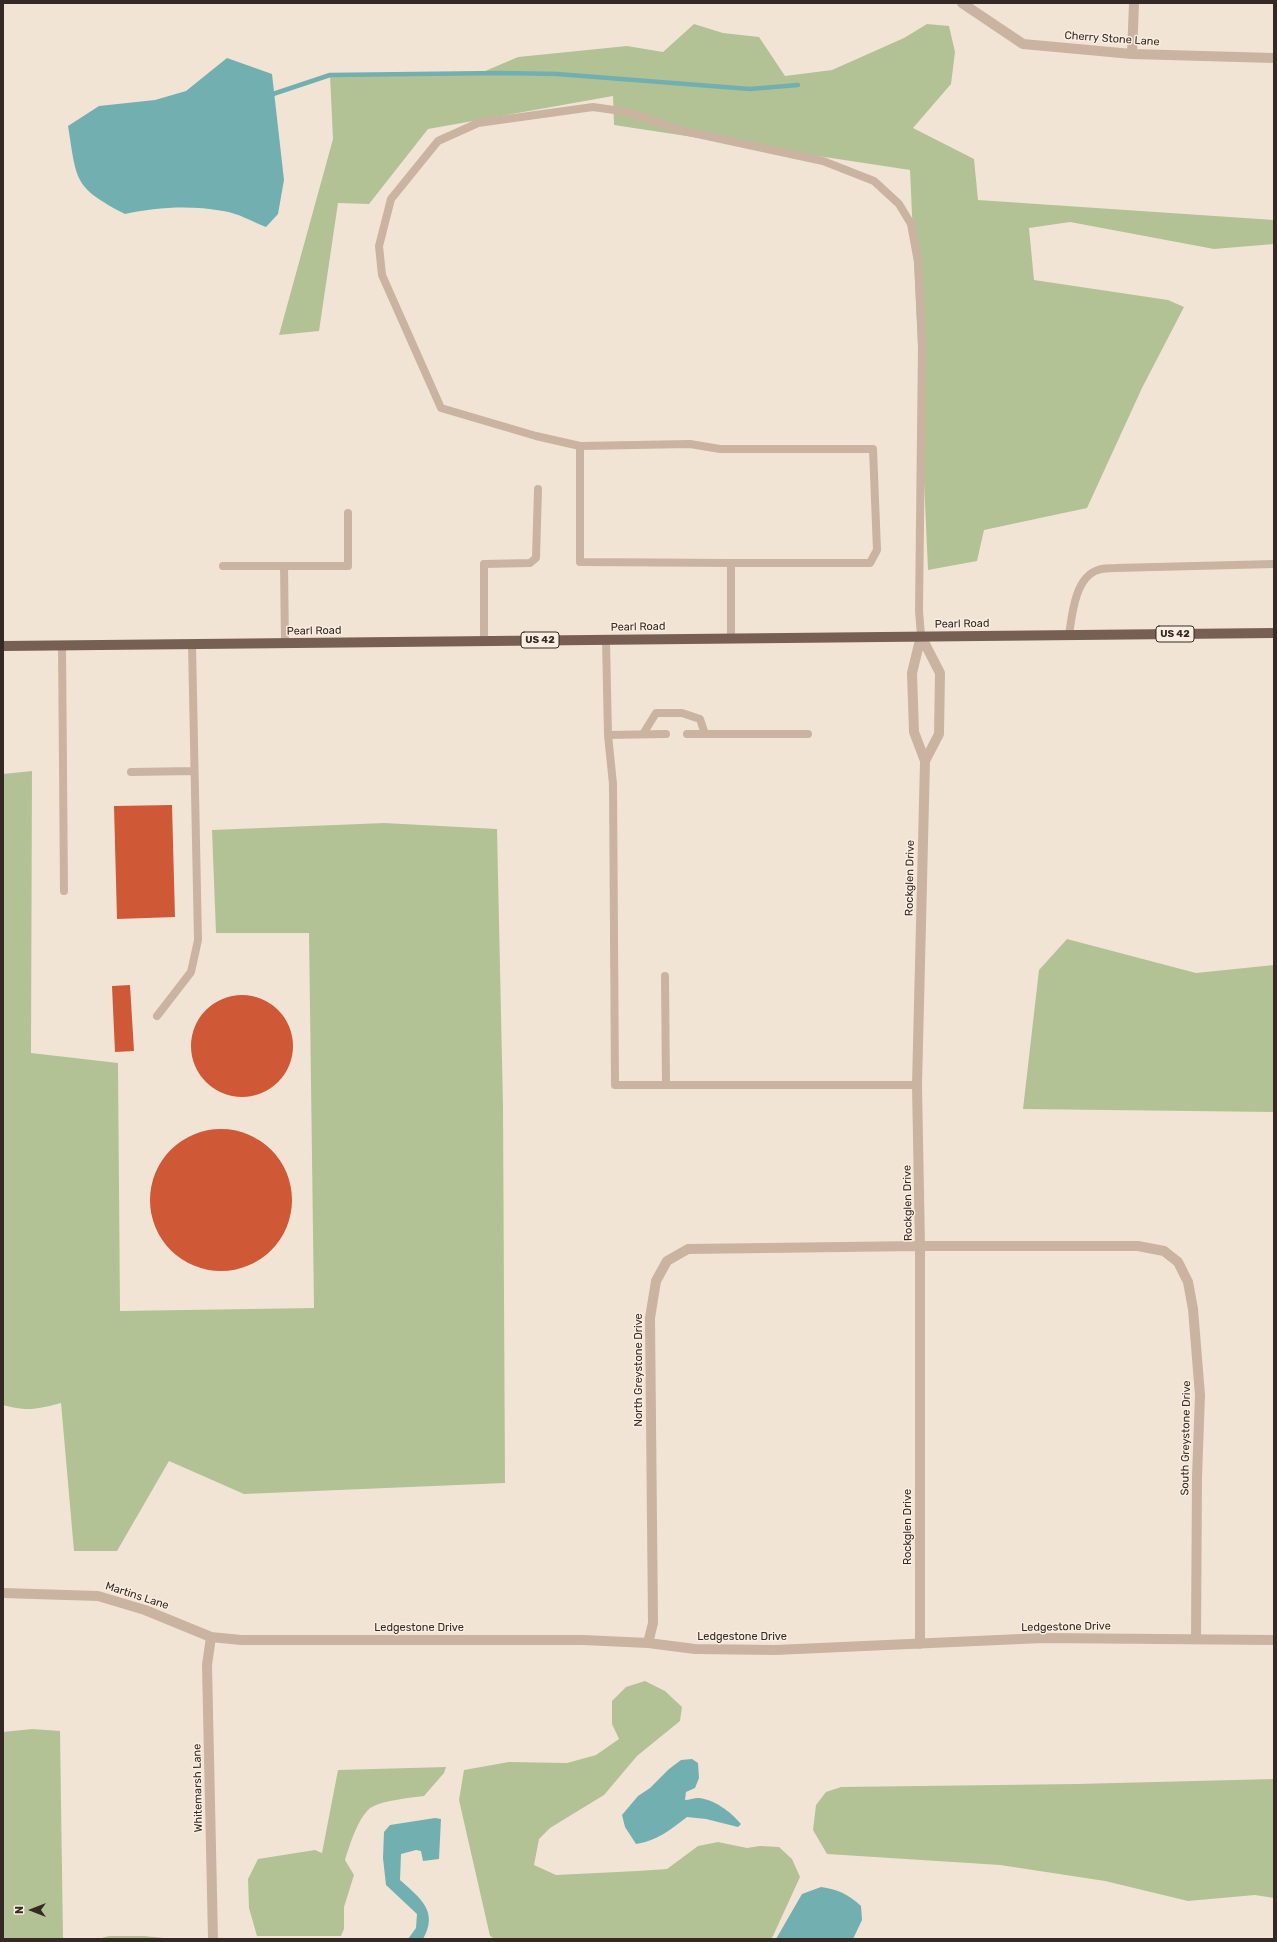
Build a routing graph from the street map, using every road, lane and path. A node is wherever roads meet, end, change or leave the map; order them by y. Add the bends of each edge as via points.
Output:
1 (962, 3) edge
2 (1134, 3) edge
3 (1132, 54) junction
4 (1274, 58) edge
5 (580, 446) junction
6 (538, 489) dead end
7 (348, 513) dead end
8 (731, 563) junction
9 (1274, 564) edge
10 (223, 566) dead end
11 (284, 566) junction
12 (1274, 633) edge
13 (1069, 635) junction
14 (921, 636) junction
15 (731, 638) junction
16 (606, 640) junction
17 (484, 641) junction
18 (285, 643) junction
19 (192, 644) junction
20 (3, 646) edge
21 (62, 646) junction
22 (643, 734) junction
23 (666, 734) dead end
24 (687, 734) dead end
25 (705, 734) junction
26 (808, 734) dead end
27 (608, 735) junction
28 (925, 761) junction
29 (194, 771) junction
30 (132, 772) dead end
31 (64, 891) dead end
32 (665, 976) dead end
33 (157, 1016) dead end
34 (666, 1085) junction
35 (917, 1085) junction
36 (920, 1246) junction
37 (3, 1593) edge
38 (211, 1637) junction
39 (1196, 1639) junction
40 (1274, 1640) edge
41 (648, 1643) junction
42 (920, 1644) junction
43 (213, 1939) edge

1 - 3 street, Cherry Stone Lane via 1022,44
2 - 3 street
3 - 4 street, Cherry Stone Lane
5 - 8 lane via 580,562
5 - 8 lane via 690,444 720,449 873,449 877,550 870,563
5 - 14 lane via 441,408 382,275 378,246 391,199 438,141 478,123 594,107 628,112 679,130 823,161 874,181 899,204 911,224 918,262 922,344 918,611
6 - 17 lane via 536,558 530,563 484,564
7 - 11 lane via 348,566
8 - 15 lane
9 - 13 lane via 1097,570 1083,581 1073,603
10 - 11 lane
11 - 18 lane
12 - 13 main road, Pearl Road / US 42
13 - 14 main road, Pearl Road / US 42
14 - 15 main road, Pearl Road / US 42
14 - 28 street, Rockglen Drive via 912,673 914,732
14 - 28 street, Rockglen Drive via 940,673 938,734
15 - 16 main road, Pearl Road / US 42
16 - 17 main road, Pearl Road / US 42
16 - 27 lane
17 - 18 main road, Pearl Road / US 42
18 - 19 main road, Pearl Road / US 42
19 - 21 main road, Pearl Road / US 42
19 - 29 lane
20 - 21 main road, Pearl Road / US 42
21 - 31 lane
22 - 23 lane
22 - 25 lane via 656,713 682,713 700,719
22 - 27 lane
24 - 25 lane
25 - 26 lane
27 - 34 lane via 614,784 615,1085
28 - 35 street, Rockglen Drive
29 - 30 lane
29 - 33 lane via 198,940 191,972
32 - 34 lane
34 - 35 lane
35 - 36 street, Rockglen Drive
36 - 39 street, South Greystone Drive via 1138,1246 1164,1251 1178,1262 1188,1282 1193,1309 1200,1395
36 - 41 street, North Greystone Drive via 688,1249 667,1261 656,1281 650,1318 653,1623
36 - 42 street, Rockglen Drive
37 - 38 street, Martins Lane via 98,1596 145,1610
38 - 41 street, Ledgestone Drive via 241,1640 583,1640
38 - 43 street, Whitemarsh Lane via 207,1665
39 - 40 street, Ledgestone Drive
39 - 42 street, Ledgestone Drive via 1043,1638
41 - 42 street, Ledgestone Drive via 695,1649 768,1650

